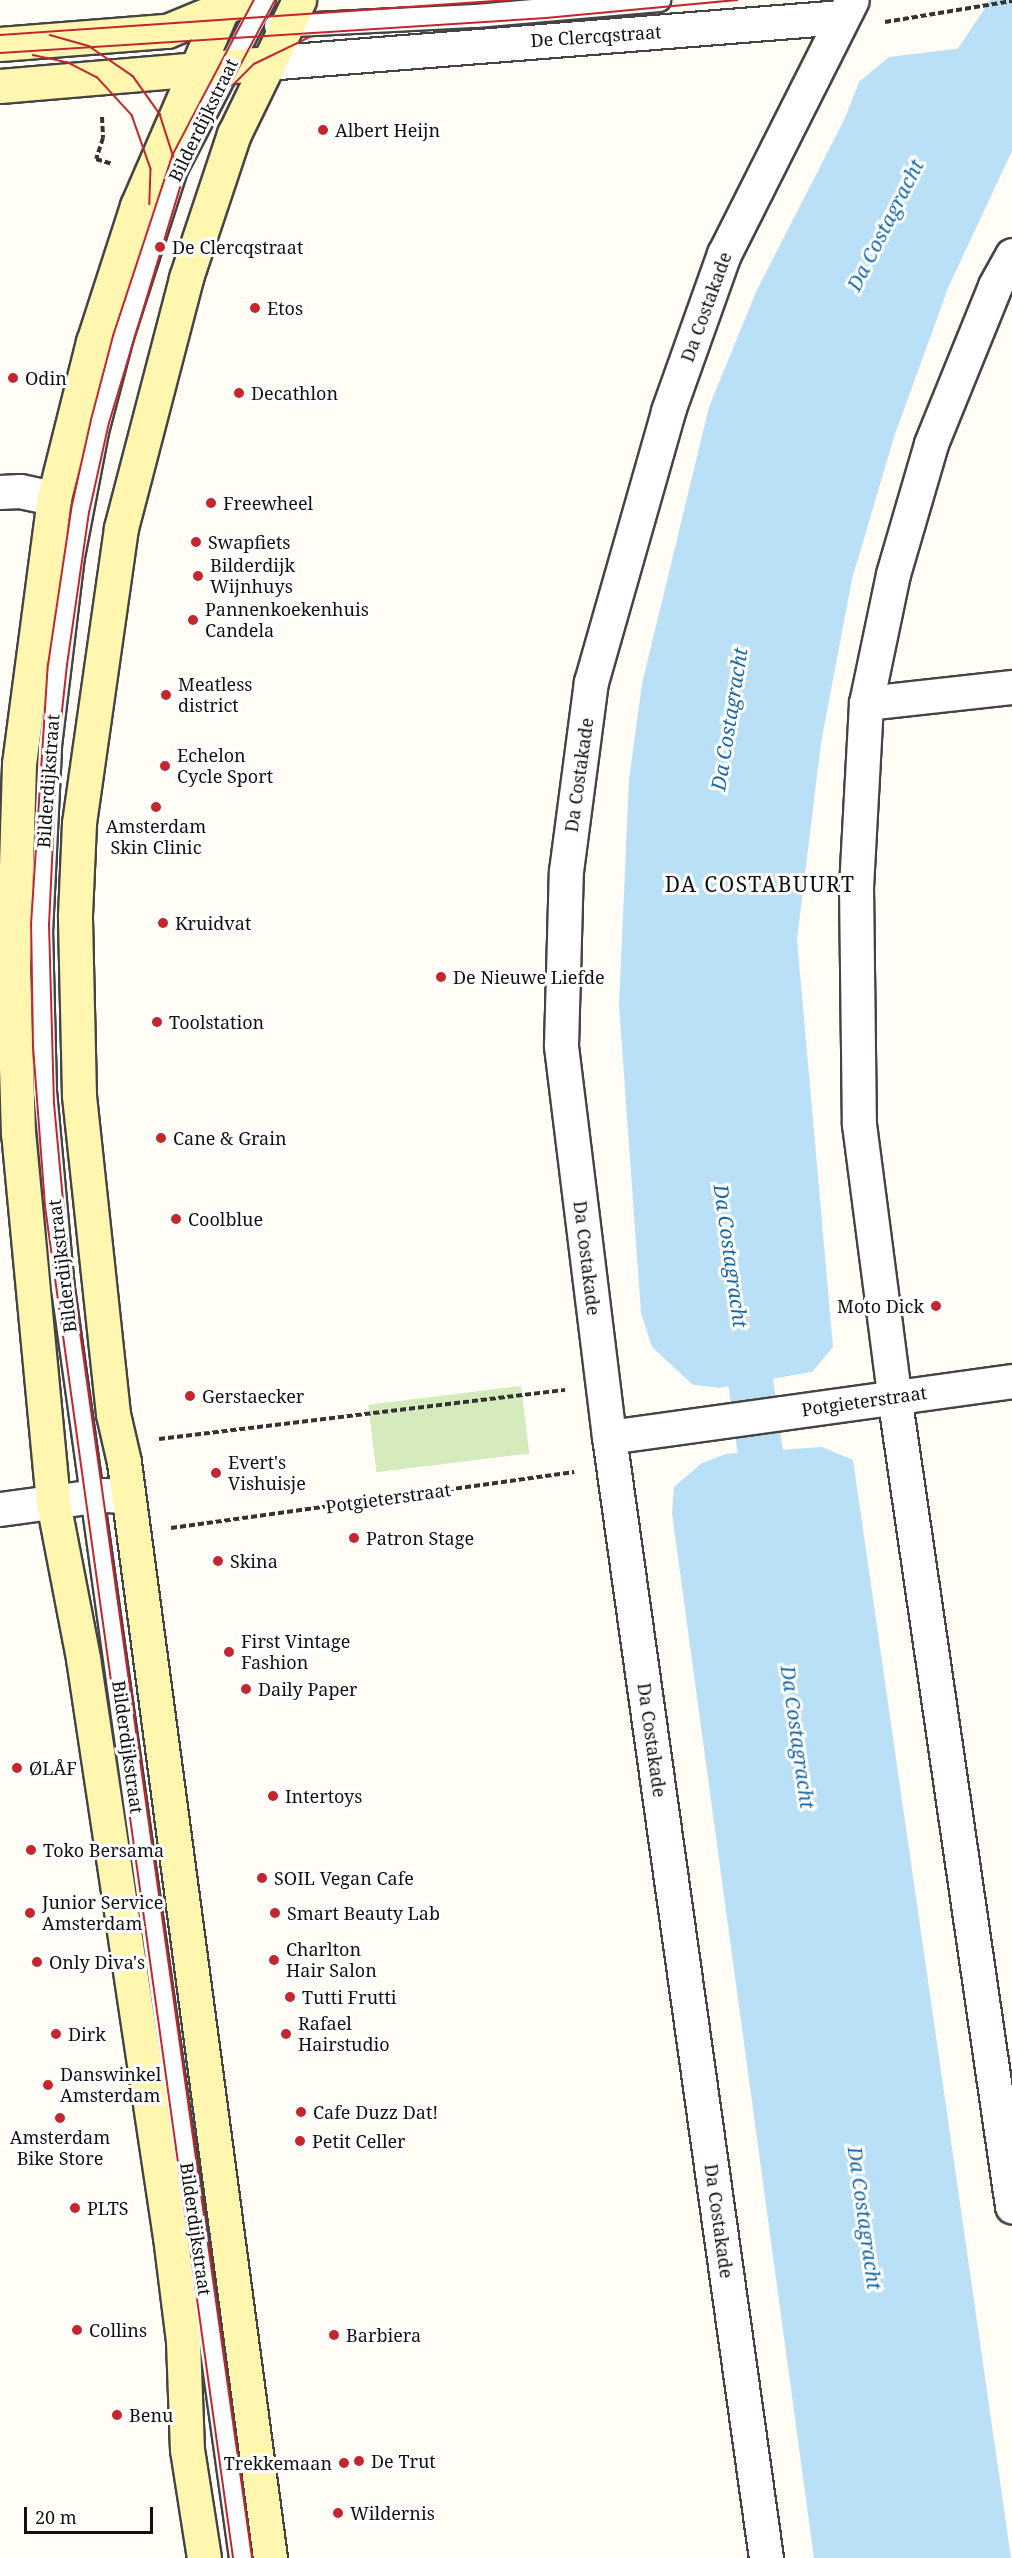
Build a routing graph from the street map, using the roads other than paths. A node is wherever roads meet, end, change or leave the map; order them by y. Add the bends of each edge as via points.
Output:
1 (264, 0) edge
2 (659, 0) edge
3 (847, 9) edge
4 (231, 12) edge
5 (293, 13) edge
6 (0, 44) edge
7 (266, 63) junction
8 (228, 68) junction
9 (194, 71) junction
10 (0, 86) edge
11 (1012, 255) edge
12 (0, 492) edge
13 (54, 498) junction
14 (1012, 687) edge
15 (866, 702) junction
16 (1012, 1382) edge
17 (894, 1395) junction
18 (611, 1452) junction
19 (126, 1496) junction
20 (94, 1497) junction
21 (52, 1502) junction
22 (0, 1509) edge
23 (1012, 2206) edge
24 (204, 2558) edge
25 (241, 2558) edge
26 (270, 2558) edge
27 (766, 2558) edge

1 - 4 lane, Bilderdijkstraat
2 - 5 lane, De Clercqstraat via 476,16
3 - 7 street, De Clercqstraat
3 - 18 street, Da Costakade via 724,255 668,411 591,682 566,871 561,1045
4 - 5 lane, De Clercqstraat
4 - 6 street, De Clercqstraat via 167,31
4 - 8 lane, Bilderdijkstraat
4 - 9 street, Bilderdijkstraat
5 - 7 street, Bilderdijkstraat
7 - 8 street, De Clercqstraat
7 - 19 street, Bilderdijkstraat via 234,134 186,278 121,528 80,823 75,915 79,1095 113,1414 124,1462
8 - 9 street, De Clercqstraat
8 - 20 lane, Bilderdijkstraat via 176,170 105,400 73,557 50,746 41,933 45,1092 63,1289
9 - 10 street, De Clercqstraat
9 - 13 street, Bilderdijkstraat via 136,206 93,342
11 - 15 street via 995,286 931,444 893,574
12 - 13 street via 21,491
13 - 21 street, Bilderdijkstraat via 18,764 13,967 18,1134
14 - 15 street
15 - 17 street via 856,886 859,1124
16 - 17 street, Potgieterstraat
17 - 18 street, Potgieterstraat via 697,1425
17 - 23 street
18 - 27 street, Da Costakade
19 - 20 street
19 - 26 street, Bilderdijkstraat
20 - 21 street
20 - 25 lane, Bilderdijkstraat
21 - 22 street
21 - 24 street, Bilderdijkstraat via 83,1658 170,2237 183,2341 187,2451

